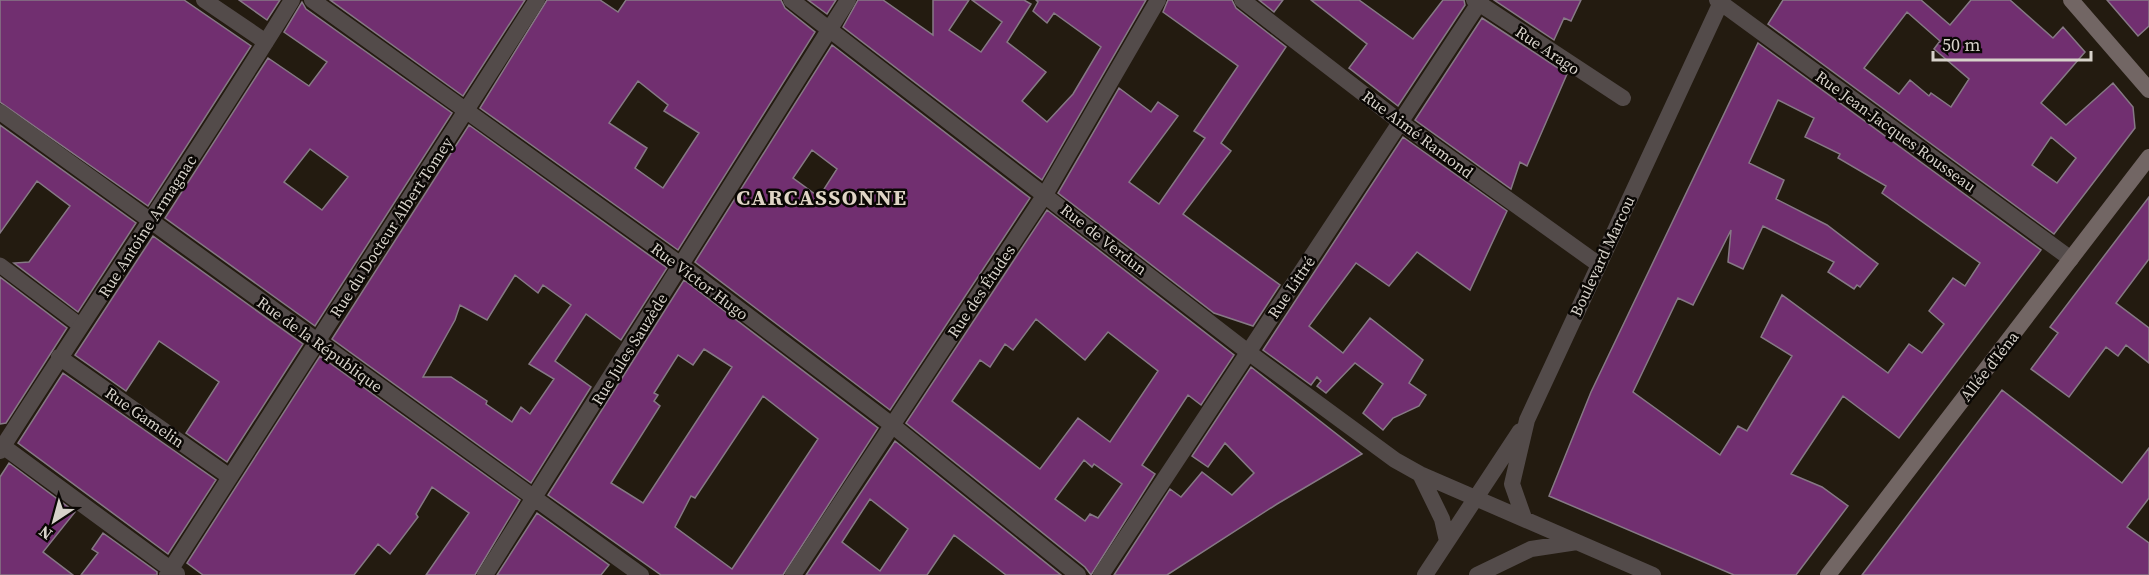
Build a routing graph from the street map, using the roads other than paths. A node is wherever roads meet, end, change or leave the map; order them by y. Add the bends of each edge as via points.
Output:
1 (204, 0) edge
2 (292, 0) edge
3 (312, 0) edge
4 (537, 0) edge
5 (791, 0) edge
6 (848, 0) edge
7 (1158, 0) edge
8 (1242, 0) edge
9 (2071, 0) edge
10 (1478, 1) edge
11 (1720, 1) edge
12 (831, 30) junction
13 (266, 42) junction
14 (2149, 90) edge
15 (1623, 98) dead end
16 (467, 109) junction
17 (0, 112) edge
18 (1400, 122) junction
19 (2149, 158) edge
20 (1046, 194) junction
21 (152, 222) junction
22 (2071, 259) junction
23 (1598, 264) junction
24 (0, 265) edge
25 (681, 265) junction
26 (81, 326) junction
27 (317, 341) junction
28 (1248, 351) junction
29 (59, 357) junction
30 (1527, 420) junction
31 (892, 425) junction
32 (1, 447) edge
33 (1420, 474) junction
34 (230, 477) junction
35 (1475, 498) junction
36 (535, 499) junction
37 (1524, 518) junction
38 (1447, 541) junction
39 (1578, 542) junction
40 (172, 573) edge
41 (485, 575) edge
42 (641, 575) edge
43 (793, 575) edge
44 (1078, 575) edge
45 (1101, 575) edge
46 (1425, 575) edge
47 (1477, 575) edge
48 (1653, 575) edge
49 (1828, 575) edge

1 - 13 street
2 - 13 street, Rue Antoine Armagnac
3 - 16 street, Rue Victor Hugo
4 - 16 street, Rue du Docteur Albert Tomey
5 - 12 street, Rue de Verdun
6 - 12 street, Rue Jules Sauzède
7 - 20 street, Rue des Études
8 - 18 street, Rue Aimé Ramond
9 - 14 main road
10 - 15 street, Rue Arago
10 - 18 street, Rue Littré
11 - 22 street, Rue Jean-Jacques Rousseau
11 - 23 street, Boulevard Marcou
12 - 20 street, Rue de Verdun
12 - 25 street, Rue Jules Sauzède
13 - 21 street, Rue Antoine Armagnac
16 - 25 street, Rue Victor Hugo
16 - 27 street, Rue du Docteur Albert Tomey
17 - 21 street, Rue de la République
18 - 23 street, Rue Aimé Ramond
18 - 28 street, Rue Littré
19 - 22 main road, Allée d'Iéna
20 - 28 street, Rue de Verdun
20 - 31 street, Rue des Études
21 - 26 street, Rue Antoine Armagnac
21 - 27 street, Rue de la République
22 - 49 main road, Allée d'Iéna
23 - 30 street, Boulevard Marcou
24 - 26 street
25 - 31 street, Rue Victor Hugo
25 - 36 street, Rue Jules Sauzède
26 - 29 street, Rue Antoine Armagnac
27 - 34 street, Rue du Docteur Albert Tomey
27 - 36 street, Rue de la République
28 - 33 street, Rue de Verdun
28 - 45 street, Rue Littré
29 - 32 street, Rue Antoine Armagnac
29 - 34 street, Rue Gamelin
30 - 35 street
30 - 37 street, Boulevard Marcou via 1512,484
31 - 43 street, Rue des Études
31 - 44 street, Rue Victor Hugo
32 - 40 street
33 - 35 street, Rue de Verdun
33 - 38 street via 1442,519
34 - 40 street, Rue du Docteur Albert Tomey
35 - 37 street, Rue de Verdun
35 - 38 street
36 - 41 street, Rue Jules Sauzède
36 - 42 street, Rue de la République
37 - 39 street, Rue de Verdun
38 - 46 street
39 - 47 street via 1532,549
39 - 48 street, Rue de Verdun

